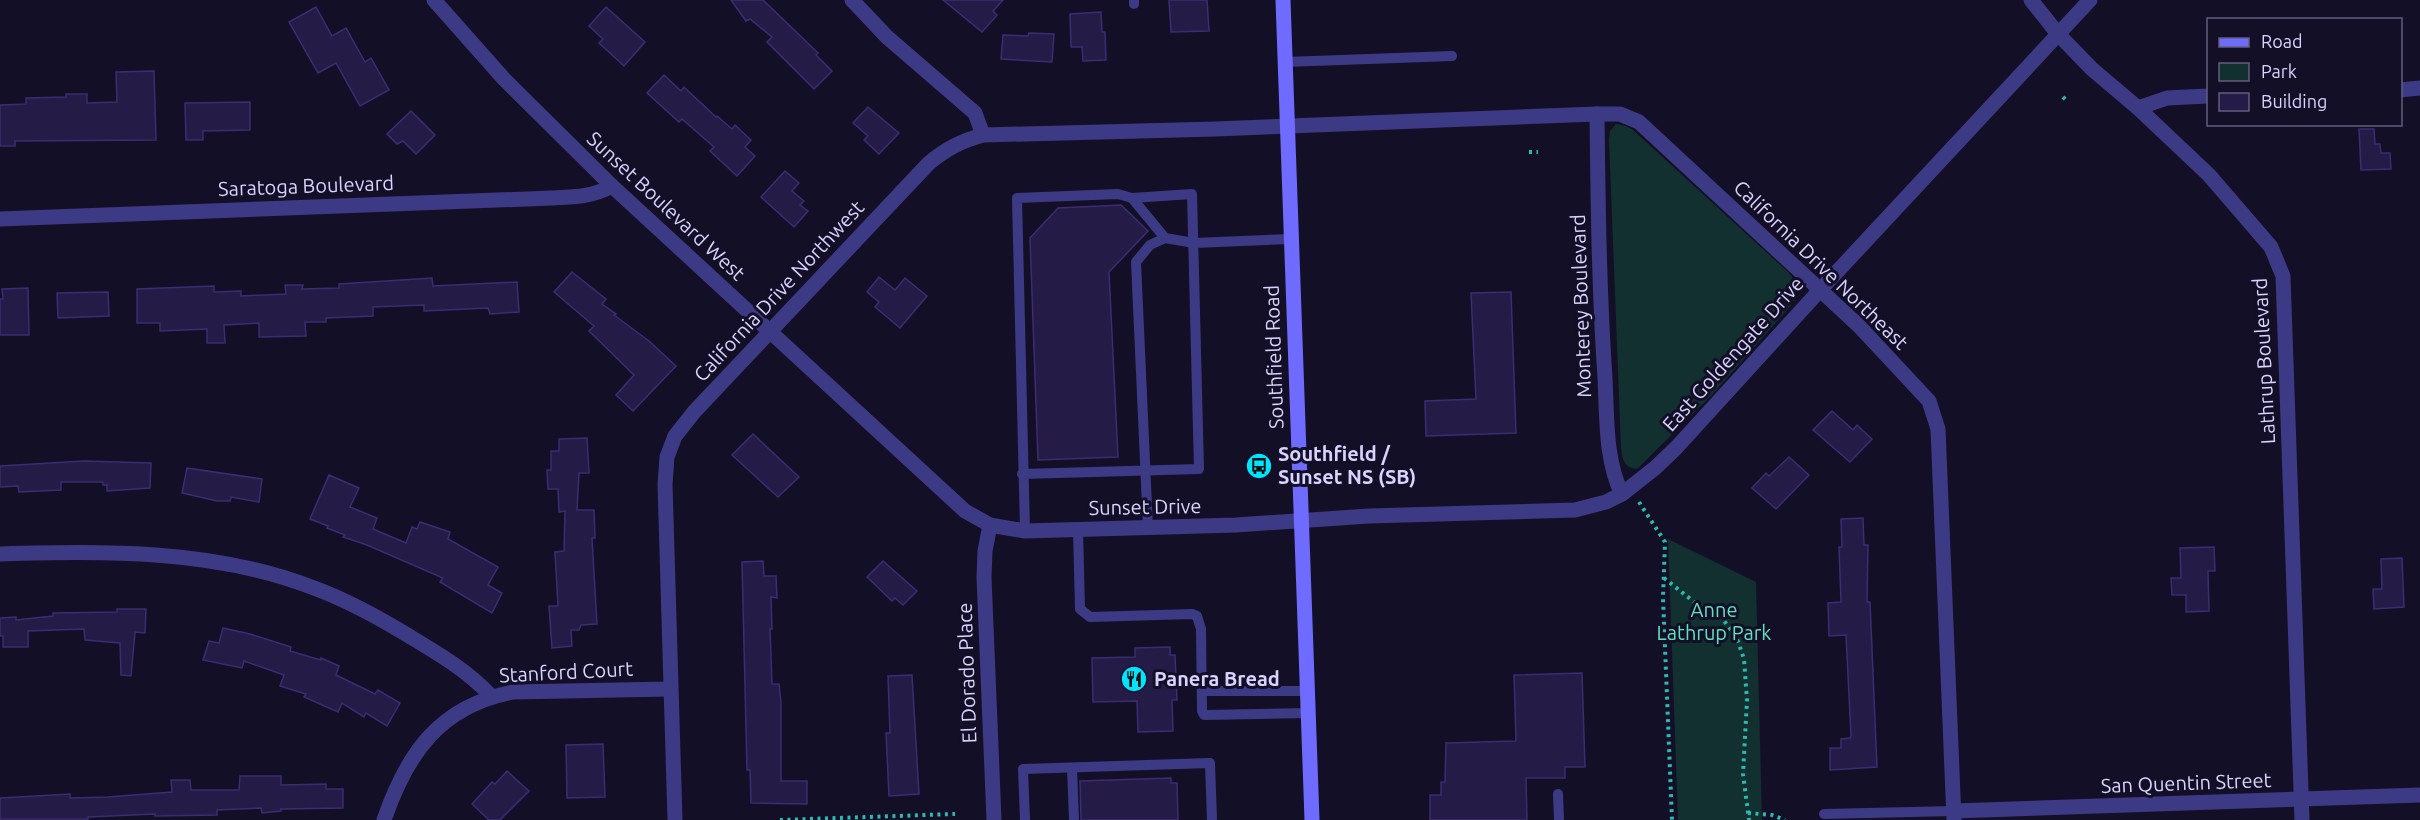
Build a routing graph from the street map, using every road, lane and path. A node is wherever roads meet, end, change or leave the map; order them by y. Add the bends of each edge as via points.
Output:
1 (434, 0) edge
2 (852, 0) edge
3 (1283, 0) edge
4 (2031, 0) edge
5 (2090, 0) edge
6 (2058, 34) junction
7 (1452, 56) dead end
8 (1285, 62) junction
9 (2420, 88) edge
10 (2402, 90) edge
11 (2207, 96) edge
12 (2138, 108) junction
13 (1597, 114) junction
14 (1287, 126) junction
15 (983, 135) junction
16 (1529, 152) dead end
17 (1538, 152) dead end
18 (612, 186) junction
19 (1132, 198) junction
20 (0, 219) edge
21 (1165, 237) junction
22 (1291, 239) junction
23 (1194, 243) junction
24 (1821, 289) junction
25 (771, 332) junction
26 (1146, 471) junction
27 (1022, 474) junction
28 (1629, 495) junction
29 (1300, 520) junction
30 (990, 525) junction
31 (1148, 528) junction
32 (1078, 530) junction
33 (1025, 531) junction
34 (0, 554) edge
35 (1664, 578) junction
36 (670, 689) junction
37 (1202, 691) junction
38 (1307, 691) junction
39 (491, 696) junction
40 (1308, 713) junction
41 (1072, 768) junction
42 (1558, 794) dead end
43 (2420, 795) edge
44 (2301, 800) junction
45 (1748, 813) junction
46 (955, 814) dead end
47 (1824, 814) dead end
48 (1954, 815) edge
49 (384, 820) edge
50 (675, 820) edge
51 (780, 820) edge
52 (994, 820) edge
53 (1025, 820) edge
54 (1074, 820) edge
55 (1212, 820) edge
56 (1312, 820) edge
57 (1559, 820) edge
58 (1672, 820) edge
59 (1749, 820) edge
60 (1785, 820) edge
61 (2302, 820) edge

1 - 18 street, Sunset Boulevard West via 504,79
2 - 15 street via 975,113
3 - 8 main road, Southfield Road
4 - 6 street, Lathrup Boulevard
5 - 6 street, East Goldengate Drive
6 - 12 street, Lathrup Boulevard
6 - 24 street, East Goldengate Drive
7 - 8 lane
8 - 14 main road, Southfield Road
9 - 10 street
11 - 12 street via 2167,98
12 - 44 street, Lathrup Boulevard via 2209,175 2271,247 2283,276
13 - 14 street, California Drive Northeast
13 - 24 street, California Drive Northeast via 1620,114 1639,122
13 - 28 street, Monterey Boulevard via 1606,402 1616,481
14 - 15 street, California Drive Northwest
14 - 22 main road, Southfield Road
15 - 25 street, California Drive Northwest via 960,142 929,163
16 - 17 path
18 - 20 street, Saratoga Boulevard via 599,193 575,197
18 - 25 street, Sunset Boulevard West
19 - 21 lane
19 - 23 lane via 1192,195
19 - 27 lane via 1118,194 1017,198
21 - 23 lane
21 - 26 lane via 1150,245 1136,262
22 - 23 lane
22 - 29 main road, Southfield Road
23 - 26 lane via 1199,470
24 - 28 street, East Goldengate Drive via 1700,424
24 - 48 street, California Drive Northeast via 1929,401 1938,429
25 - 30 street, Sunset Boulevard West via 965,511
25 - 36 street, California Drive Northwest via 694,412 675,436 668,457 665,484
26 - 27 lane
26 - 31 lane
27 - 33 lane
28 - 29 street, East Goldengate Drive via 1575,510
28 - 35 path via 1665,542
29 - 31 street, Sunset Drive
29 - 38 main road, Southfield Road
30 - 33 street, Sunset Drive
30 - 52 street, El Dorado Place via 984,577
31 - 32 street, Sunset Drive
32 - 33 street, Sunset Drive
32 - 37 lane via 1080,609 1090,617 1197,616 1201,629
34 - 39 street via 146,553 233,565 283,577 350,603 442,655
35 - 45 path via 1698,605 1721,617 1736,636 1744,659 1747,700 1743,774
35 - 58 path
36 - 39 street, Stanford Court via 513,692
36 - 50 street, California Drive Northwest
37 - 38 lane
37 - 40 lane via 1204,715
38 - 40 main road, Southfield Road
39 - 49 street, Stanford Court via 466,706 437,729 410,759
40 - 56 main road, Southfield Road
41 - 53 lane via 1023,770
41 - 54 lane
41 - 55 lane via 1210,763
42 - 57 lane
43 - 44 street, San Quentin Street
44 - 48 street, San Quentin Street
44 - 61 street, Lathrup Boulevard
45 - 59 path
45 - 60 path
46 - 51 path
47 - 48 lane

